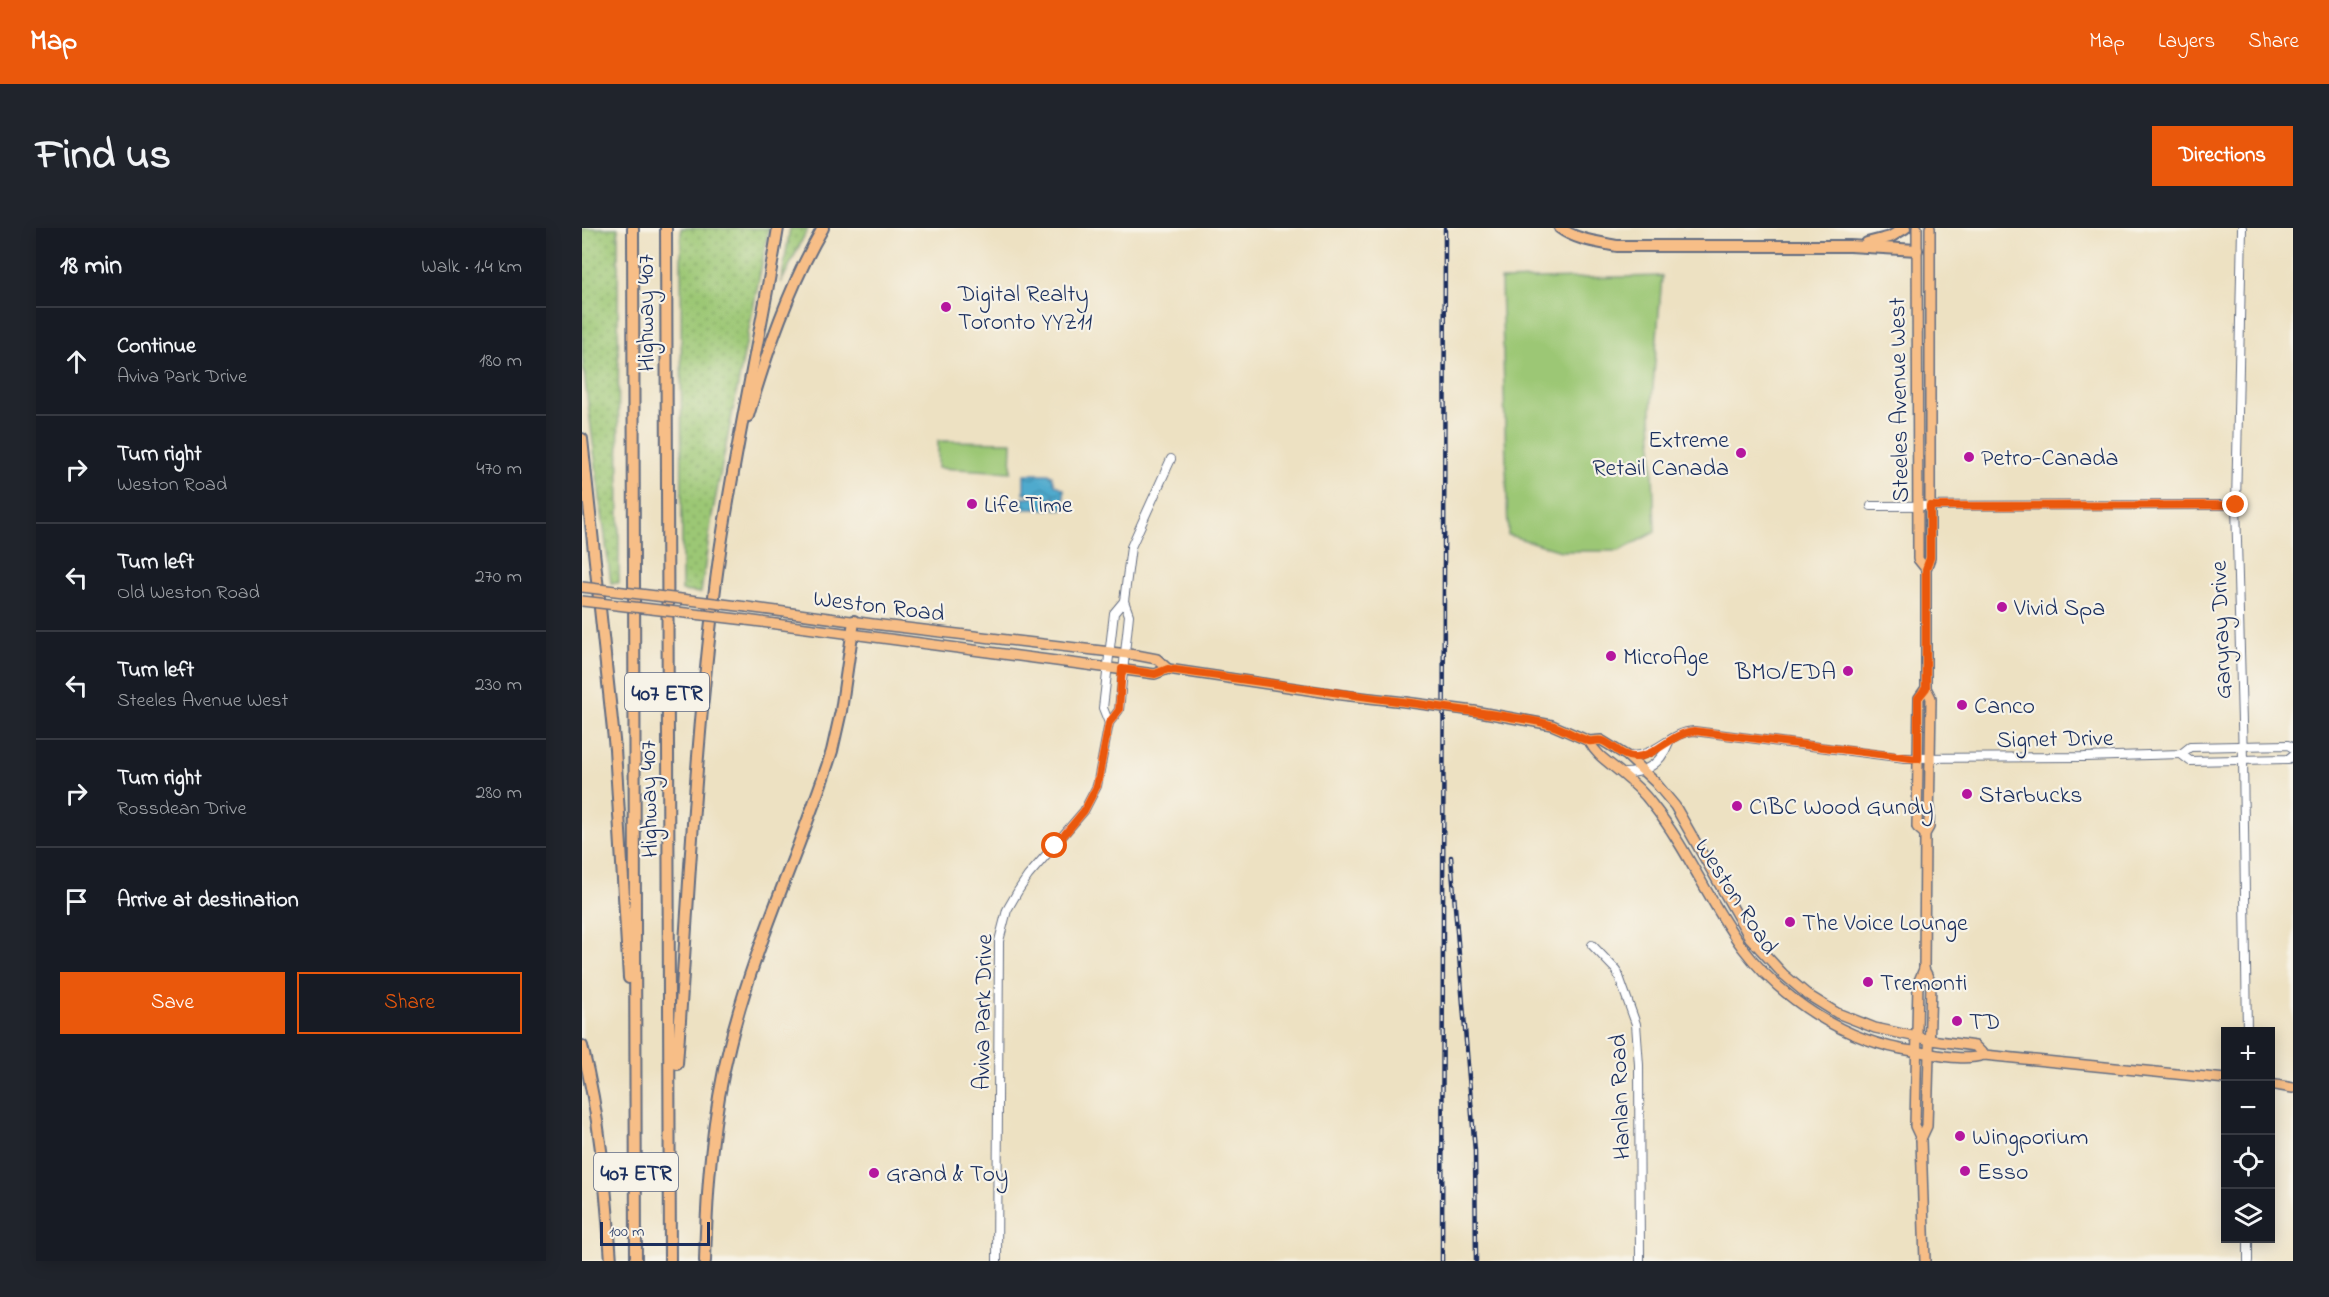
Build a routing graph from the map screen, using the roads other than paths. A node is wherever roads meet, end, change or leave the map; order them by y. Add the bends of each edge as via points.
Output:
1 (633, 228) edge
2 (666, 228) edge
3 (778, 228) edge
4 (823, 228) edge
5 (1560, 228) edge
6 (1905, 228) edge
7 (1917, 228) edge
8 (1930, 228) edge
9 (2242, 228) edge
10 (1850, 246) junction
11 (1917, 250) junction
12 (1929, 252) junction
13 (582, 439) edge
14 (1172, 459) dead end
15 (732, 480) junction
16 (2236, 505) junction
17 (1871, 506) dead end
18 (1919, 506) junction
19 (1930, 506) junction
20 (1926, 569) junction
21 (582, 587) edge
22 (582, 601) edge
23 (1124, 601) junction
24 (854, 621) junction
25 (852, 635) junction
26 (1109, 651) junction
27 (1125, 654) junction
28 (1107, 666) junction
29 (1122, 669) junction
30 (1168, 669) junction
31 (1926, 688) junction
32 (1109, 723) junction
33 (1589, 741) junction
34 (1670, 742) junction
35 (2243, 745) junction
36 (2293, 748) edge
37 (2181, 753) junction
38 (2293, 755) edge
39 (1627, 756) junction
40 (1918, 759) junction
41 (1931, 759) junction
42 (2243, 759) junction
43 (1645, 772) junction
44 (1622, 773) junction
45 (1924, 834) junction
46 (1592, 945) dead end
47 (1924, 969) junction
48 (2247, 1027) edge
49 (1918, 1038) junction
50 (1931, 1040) junction
51 (582, 1046) edge
52 (1917, 1052) junction
53 (1930, 1053) junction
54 (1984, 1055) junction
55 (2221, 1079) edge
56 (635, 1083) junction
57 (2275, 1085) edge
58 (2293, 1088) edge
59 (1921, 1139) junction
60 (670, 1156) junction
61 (2248, 1243) edge
62 (611, 1261) edge
63 (636, 1261) edge
64 (670, 1261) edge
65 (705, 1261) edge
66 (997, 1261) edge
67 (1640, 1261) edge
68 (1924, 1261) edge
69 (2248, 1261) edge

1 - 56 highway, Highway 407 / 407 ETR
2 - 60 highway, Highway 407 / 407 ETR
3 - 15 highway
4 - 15 highway via 774,337
5 - 10 highway via 1586,240 1617,246
6 - 10 highway via 1890,237
7 - 11 main road, Steeles Avenue West
8 - 12 main road, Steeles Avenue West
9 - 16 street, Garyray Drive
10 - 11 highway
11 - 12 main road
11 - 18 main road, Steeles Avenue West
12 - 19 main road, Steeles Avenue West
13 - 56 highway via 615,749
14 - 23 street via 1131,547
15 - 60 highway via 704,702
16 - 19 street
16 - 35 street, Garyray Drive
17 - 18 street
18 - 19 street
18 - 20 main road, Steeles Avenue West via 1918,559
19 - 20 main road, Steeles Avenue West via 1930,558
20 - 31 main road, Steeles Avenue West
21 - 24 main road, Weston Road, bridge
22 - 25 main road, Weston Road, bridge
23 - 26 street, Aviva Park Drive via 1114,613
23 - 27 street, Aviva Park Drive via 1130,615
24 - 25 highway
24 - 26 main road, Weston Road
25 - 28 main road, Weston Road
25 - 65 highway via 832,752 730,1043 712,1137
26 - 27 main road, Weston Road
26 - 28 street, Aviva Park Drive
27 - 29 street, Aviva Park Drive
27 - 30 main road, Weston Road via 1157,659
28 - 29 main road, Weston Road
28 - 32 street, Aviva Park Drive via 1103,708
29 - 30 main road, Weston Road via 1155,674
29 - 32 street, Aviva Park Drive via 1119,710
30 - 33 main road, Weston Road, bridge via 1474,711 1552,725
31 - 40 main road, Steeles Avenue West via 1918,698
31 - 41 main road, Steeles Avenue West via 1931,698
32 - 66 street, Aviva Park Drive via 1097,786 1084,811 1023,883 1001,929
33 - 39 main road, Weston Road via 1601,740
33 - 44 main road, Weston Road via 1595,753
34 - 39 street, Signet Drive via 1649,754
34 - 40 street, Signet Drive via 1694,731
34 - 43 street via 1666,752
35 - 36 street, Signet Drive
35 - 37 street, Signet Drive via 2190,747
35 - 42 street, Garyray Drive
37 - 41 street, Signet Drive
37 - 42 street, Signet Drive via 2190,761
38 - 42 street, Signet Drive via 2288,759
39 - 43 main road, Weston Road
40 - 41 street, Signet Drive
40 - 45 main road, Steeles Avenue West via 1917,827
41 - 45 main road, Steeles Avenue West via 1929,827
42 - 48 street, Garyray Drive
43 - 44 street
43 - 49 main road, Weston Road via 1675,806 1750,938 1783,974 1837,1013 1875,1028
44 - 52 main road, Weston Road via 1652,803 1742,946 1775,984 1806,1009 1845,1031
45 - 47 main road, Steeles Avenue West
46 - 67 street, Hanlan Road via 1617,971 1636,1024
47 - 49 main road, Steeles Avenue West via 1918,983
47 - 50 main road, Steeles Avenue West via 1931,983
49 - 50 main road, Weston Road
49 - 52 main road, Steeles Avenue West
50 - 53 main road, Steeles Avenue West
50 - 54 main road, Weston Road via 1975,1046
51 - 62 highway via 602,1146
52 - 53 main road, Weston Road
52 - 59 main road, Steeles Avenue West via 1915,1126
53 - 54 main road, Weston Road via 1972,1059
53 - 59 main road, Steeles Avenue West via 1927,1126
54 - 55 main road, Weston Road
56 - 63 highway, Highway 407 / 407 ETR
57 - 58 main road
59 - 68 main road, Steeles Avenue West
60 - 64 highway, Highway 407 / 407 ETR
61 - 69 street

